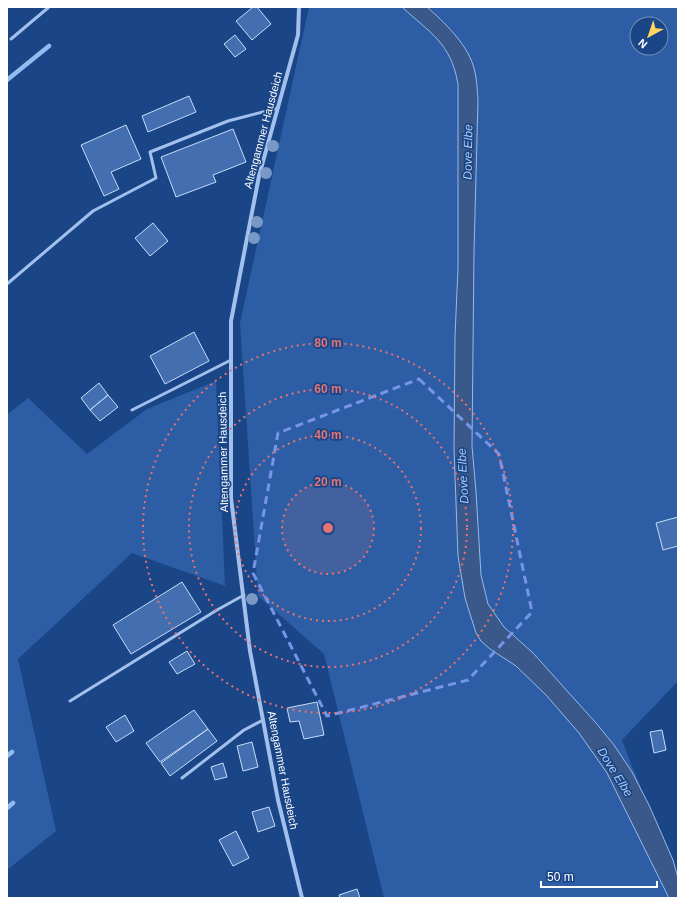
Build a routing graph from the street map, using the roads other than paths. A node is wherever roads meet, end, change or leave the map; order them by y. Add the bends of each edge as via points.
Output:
1 (49, 7) edge
2 (298, 7) edge
3 (11, 38) dead end
4 (278, 108) junction
5 (7, 284) edge
6 (231, 360) junction
7 (132, 410) dead end
8 (244, 595) junction
9 (70, 701) dead end
10 (263, 720) junction
11 (182, 778) dead end
12 (302, 898) edge

1 - 3 lane
2 - 4 street, Altengammer Hausdeich via 298,35
4 - 5 lane via 228,121 150,152 156,178 92,211
4 - 6 street, Altengammer Hausdeich via 259,176 231,321
6 - 7 lane
6 - 8 street, Altengammer Hausdeich via 232,498
8 - 9 lane
8 - 10 street, Altengammer Hausdeich via 250,651
10 - 11 lane via 244,730
10 - 12 street, Altengammer Hausdeich via 278,800

